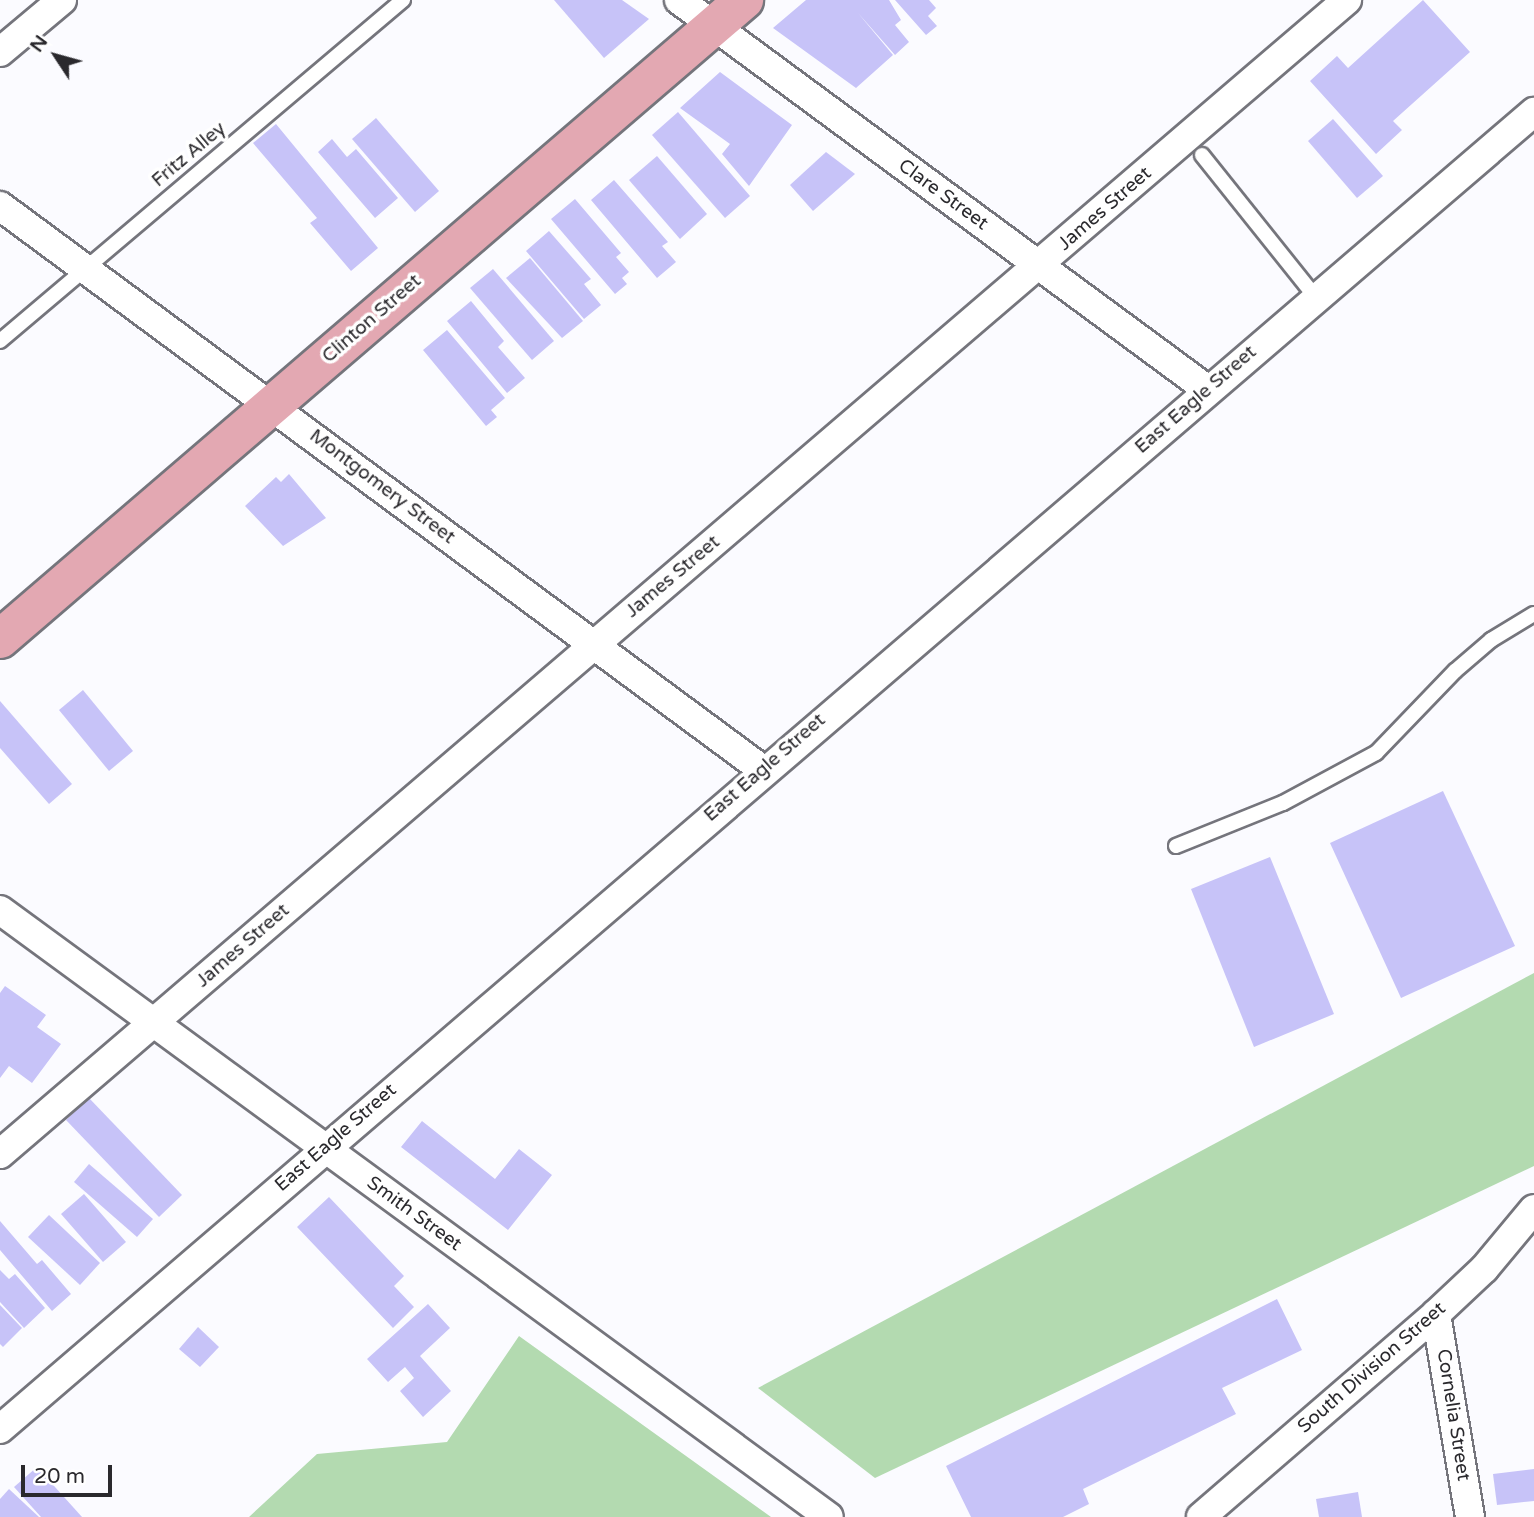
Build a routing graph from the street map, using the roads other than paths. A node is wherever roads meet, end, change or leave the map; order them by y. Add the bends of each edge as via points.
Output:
1 (62, 0) edge
2 (403, 0) edge
3 (679, 0) edge
4 (744, 0) edge
5 (1347, 0) edge
6 (714, 26) junction
7 (0, 52) edge
8 (1534, 111) edge
9 (1202, 155) dead end
10 (0, 206) edge
11 (1039, 266) junction
12 (82, 269) junction
13 (1315, 298) junction
14 (0, 341) edge
15 (1208, 390) junction
16 (272, 405) junction
17 (1534, 614) edge
18 (0, 639) edge
19 (594, 644) junction
20 (763, 770) junction
21 (1176, 846) dead end
22 (0, 910) edge
23 (153, 1022) junction
24 (325, 1148) junction
25 (0, 1154) edge
26 (1534, 1209) edge
27 (1436, 1314) junction
28 (0, 1429) edge
29 (829, 1517) edge
30 (1201, 1517) edge
31 (1469, 1517) edge

1 - 7 street
2 - 12 lane, Fritz Alley
3 - 6 street, Clare Street
4 - 6 main road, Clinton Street
5 - 11 street, James Street
6 - 11 street, Clare Street
6 - 16 main road, Clinton Street
8 - 13 street, East Eagle Street
9 - 13 lane
10 - 12 street, Montgomery Street
11 - 15 street, Clare Street
11 - 19 street, James Street
12 - 14 lane, Fritz Alley
12 - 16 street, Montgomery Street
13 - 15 street, East Eagle Street
15 - 20 street, East Eagle Street
16 - 18 main road, Clinton Street
16 - 19 street, Montgomery Street
17 - 21 lane via 1464,663 1376,753 1283,803
19 - 20 street, Montgomery Street
19 - 23 street, James Street
20 - 24 street, East Eagle Street
22 - 23 street, Smith Street
23 - 24 street, Smith Street
23 - 25 street, James Street
24 - 28 street, East Eagle Street
24 - 29 street, Smith Street
26 - 27 street, South Division Street via 1484,1269
27 - 30 street, South Division Street
27 - 31 street, Cornelia Street

